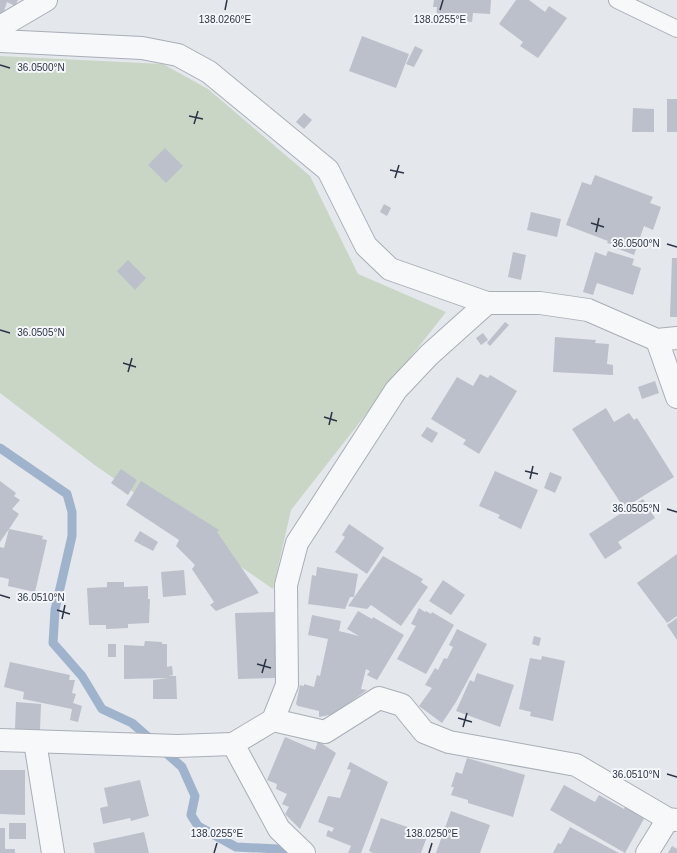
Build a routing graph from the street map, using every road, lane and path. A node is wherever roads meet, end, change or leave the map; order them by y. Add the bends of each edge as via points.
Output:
1 (46, 0) edge
2 (617, 0) edge
3 (0, 27) edge
4 (677, 29) edge
5 (0, 41) edge
6 (487, 303) junction
7 (667, 339) edge
8 (677, 397) edge
9 (272, 720) junction
10 (0, 740) edge
11 (35, 742) junction
12 (233, 744) junction
13 (672, 819) edge
14 (53, 853) edge
15 (304, 853) edge
16 (647, 853) edge

1 - 3 street
2 - 4 lane
5 - 6 street via 142,48 178,55 209,72 328,170 366,246 390,269
6 - 7 street via 540,303 588,310
6 - 9 street via 396,390 297,543 286,585 287,686
7 - 8 street
9 - 12 street
9 - 13 street via 325,732 379,698 402,705 424,732 449,742 576,765
10 - 11 street
11 - 12 street via 177,746
11 - 14 street
12 - 15 street via 279,829
13 - 16 street

